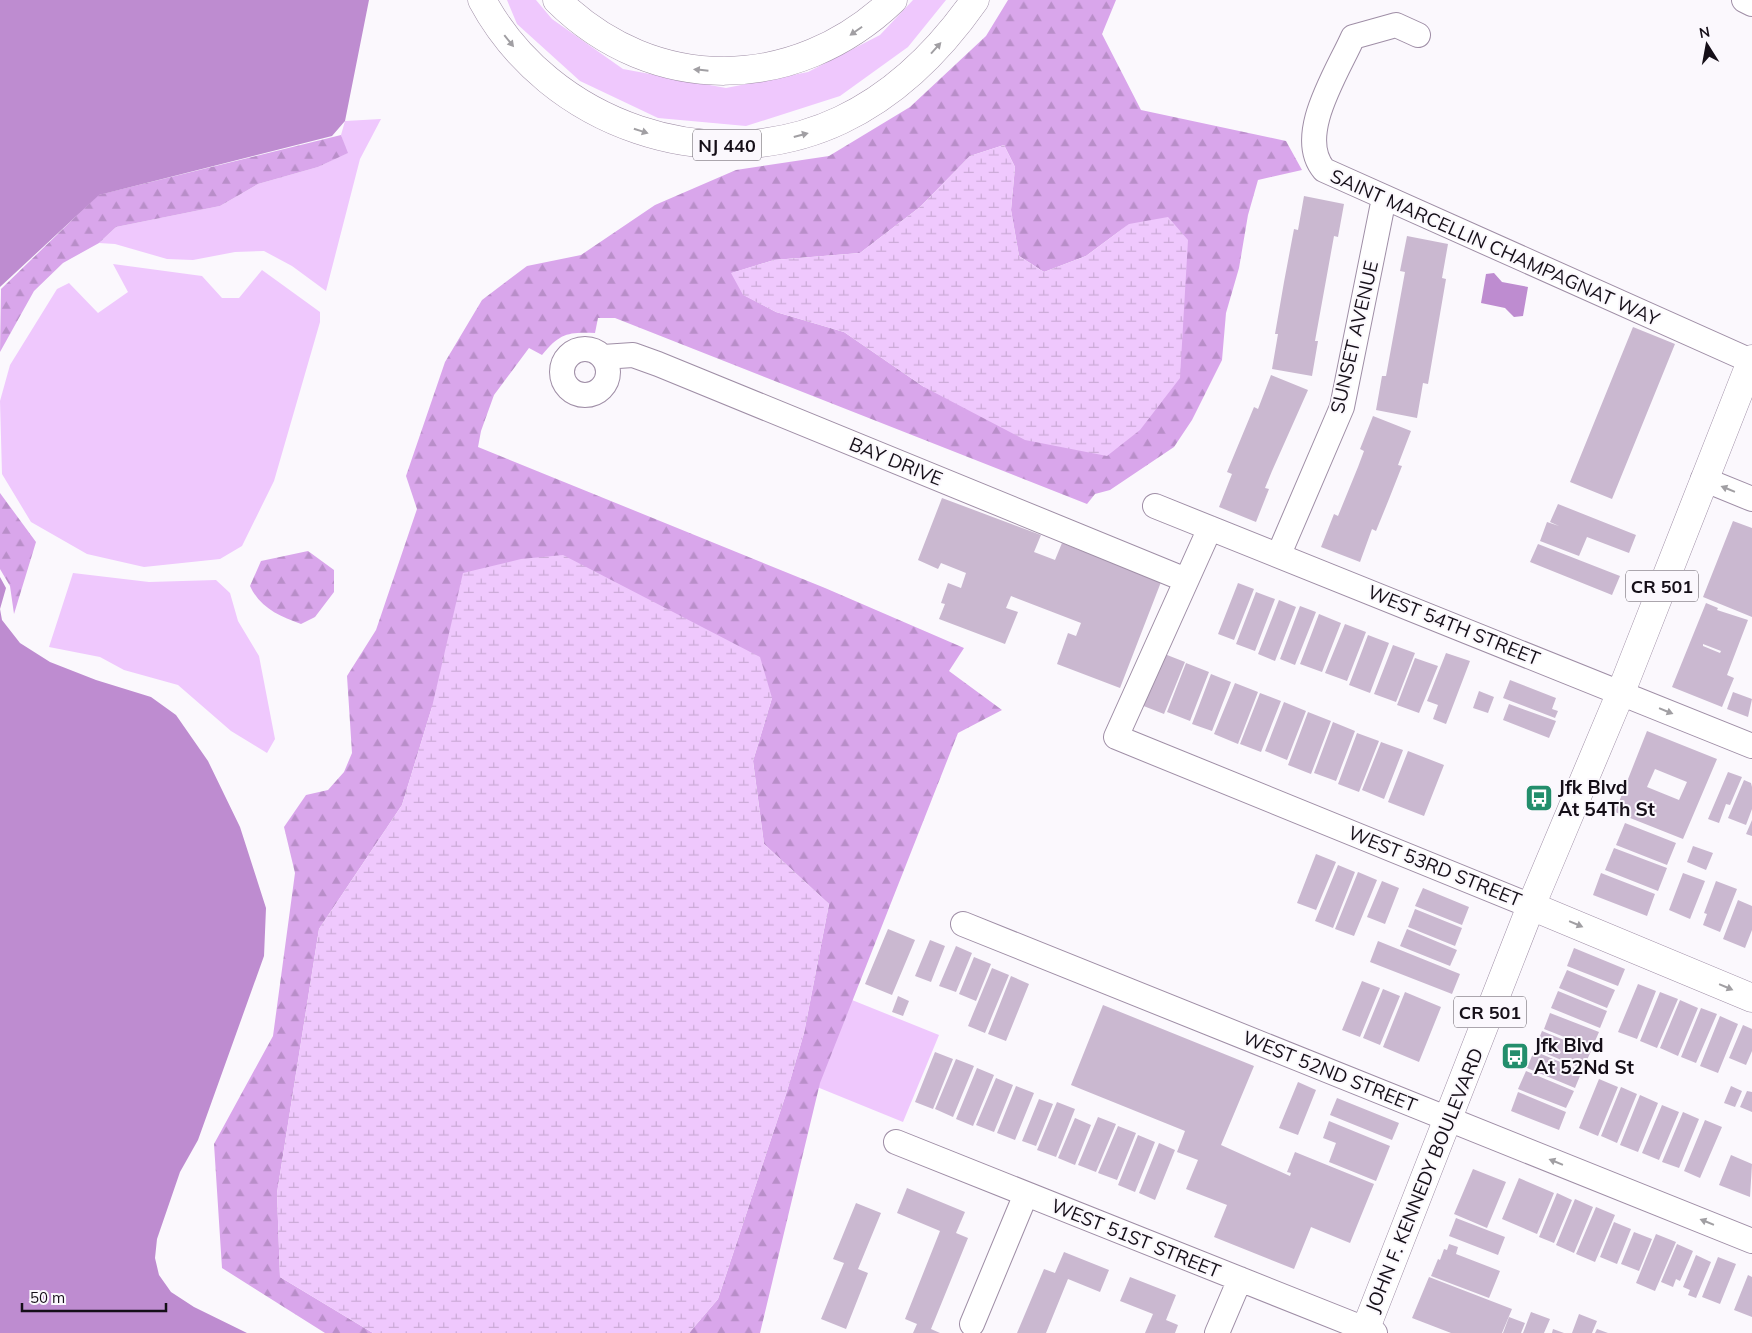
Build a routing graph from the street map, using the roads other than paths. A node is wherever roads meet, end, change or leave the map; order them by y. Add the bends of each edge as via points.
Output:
1 (482, 0) edge
2 (557, 0) edge
3 (893, 0) edge
4 (975, 0) edge
5 (1744, 0) edge
6 (1752, 4) edge
7 (1418, 35) dead end
8 (1384, 198) junction
9 (603, 357) dead end
10 (1751, 360) edge
11 (1703, 479) junction
12 (1752, 499) edge
13 (1155, 506) dead end
14 (1210, 528) junction
15 (1279, 554) junction
16 (1186, 580) junction
17 (1621, 692) junction
18 (1752, 746) edge
19 (1531, 906) junction
20 (963, 924) dead end
21 (1752, 998) edge
22 (1449, 1119) junction
23 (896, 1142) dead end
24 (1026, 1194) junction
25 (1752, 1241) edge
26 (1240, 1279) junction
27 (972, 1324) dead end
28 (1368, 1332) edge
29 (1217, 1333) edge

1 -> 4 main road, NJ 440 via 506,38 529,64 555,87 586,107 620,124 653,135 722,145 774,141 808,133 872,103 926,59
3 -> 2 main road via 850,35 818,52 766,68 731,72 678,67 627,49 588,26
5 - 6 street
7 - 8 street, SAINT MARCELLIN CHAMPAGNAT WAY via 1396,25 1354,37 1315,123 1315,160 1324,170
8 - 10 street, SAINT MARCELLIN CHAMPAGNAT WAY
8 - 15 street, SUNSET AVENUE via 1342,407
9 - 16 street, BAY DRIVE via 633,355 658,364
10 - 11 main road, JOHN F. KENNEDY BOULEVARD / CR 501
12 -> 11 street
11 - 17 main road, JOHN F. KENNEDY BOULEVARD / CR 501
13 - 14 street, WEST 54TH STREET
14 - 15 street, WEST 54TH STREET
14 - 16 street
15 - 17 street, WEST 54TH STREET
16 - 19 street, WEST 53RD STREET via 1116,737
17 -> 18 street, WEST 54TH STREET
17 - 19 main road, JOHN F. KENNEDY BOULEVARD / CR 501
19 -> 21 main road, WEST 53RD STREET
19 - 22 main road, JOHN F. KENNEDY BOULEVARD / CR 501
20 - 22 street, WEST 52ND STREET
25 -> 22 street, WEST 52ND STREET
22 - 28 main road, JOHN F. KENNEDY BOULEVARD / CR 501
23 - 24 street, WEST 51ST STREET
24 - 26 street, WEST 51ST STREET
24 - 27 street
26 - 28 street, WEST 51ST STREET
26 - 29 street

